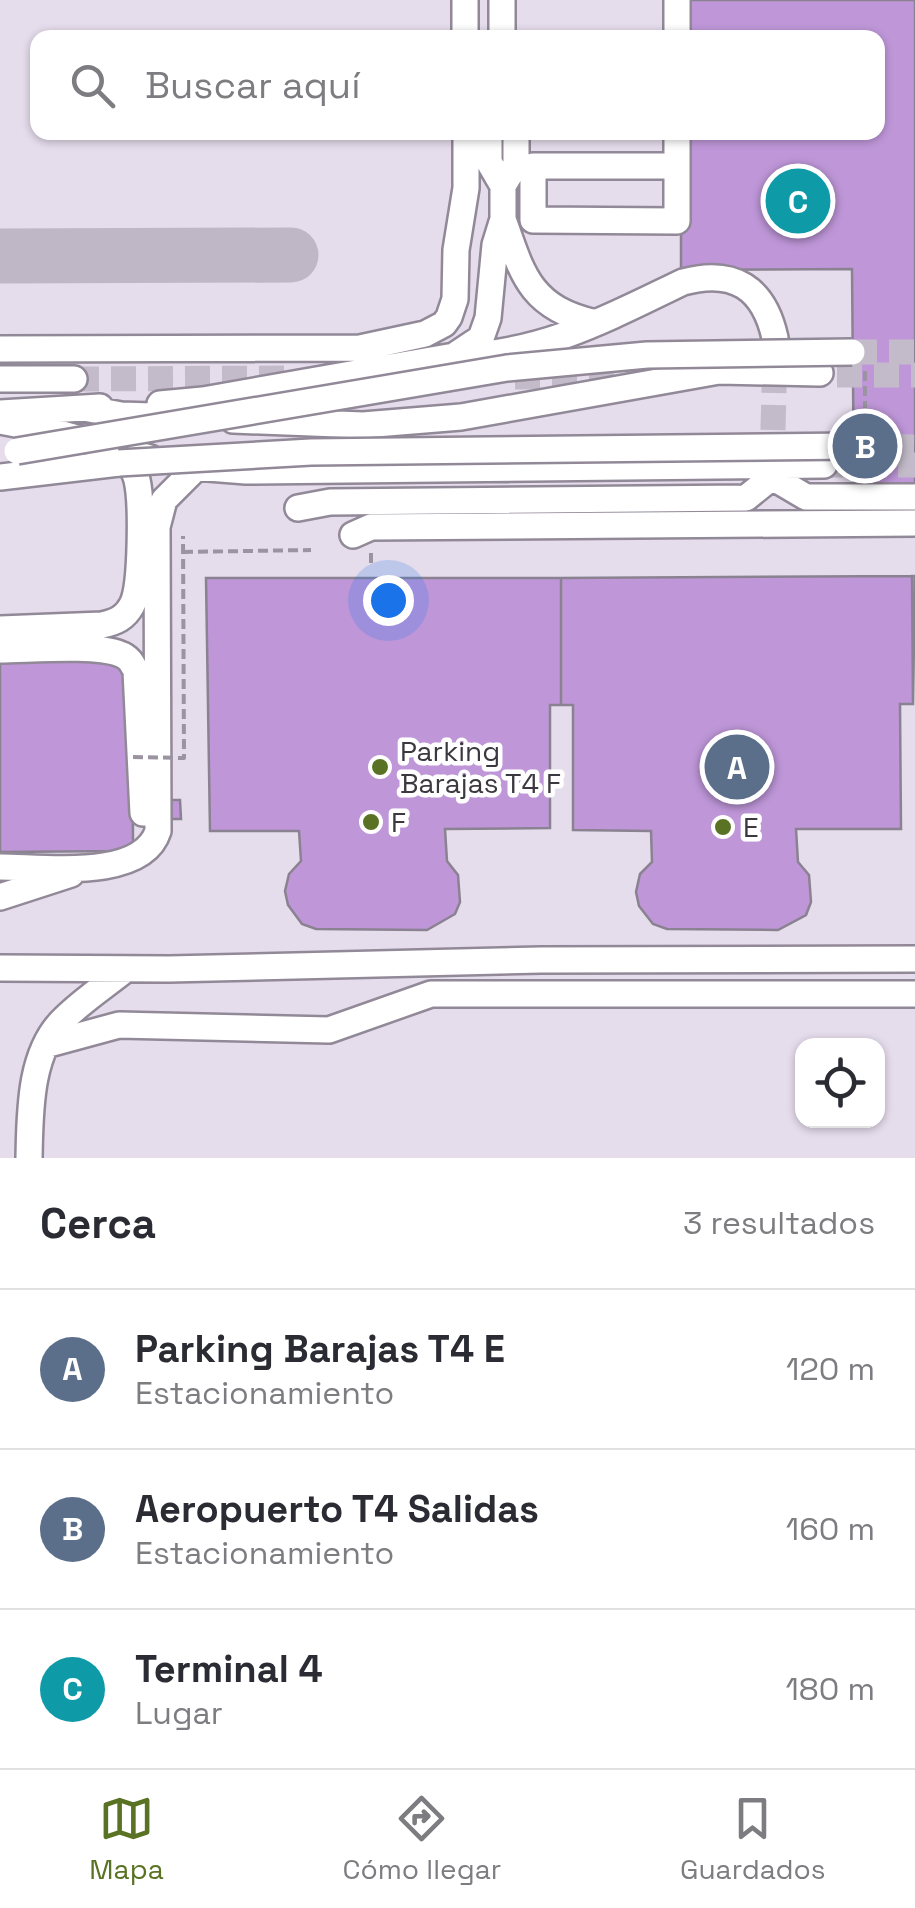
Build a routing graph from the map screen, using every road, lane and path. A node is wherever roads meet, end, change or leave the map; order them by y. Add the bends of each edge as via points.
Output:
1 (465, 0) edge
2 (502, 0) edge
3 (677, 0) edge
4 (466, 30) edge
5 (502, 30) edge
6 (677, 30) edge
7 (466, 140) edge
8 (489, 140) edge
9 (516, 140) edge
10 (677, 140) edge
11 (677, 166) junction
12 (503, 186) junction
13 (503, 219) junction
14 (596, 323) junction
15 (776, 338) tunnel mouth
16 (0, 350) edge
17 (454, 356) junction
18 (858, 362) joint
19 (820, 373) tunnel mouth
20 (74, 379) tunnel mouth
21 (0, 380) edge
22 (84, 408) junction
23 (0, 413) edge
24 (0, 422) edge
25 (858, 437) joint
26 (123, 452) junction
27 (6, 454) edge
28 (824, 465) tunnel mouth
29 (197, 467) junction
30 (0, 477) edge
31 (915, 497) edge
32 (298, 508) dead end
33 (915, 523) edge
34 (353, 535) dead end
35 (184, 536) dead end
36 (312, 550) dead end
37 (184, 552) junction
38 (0, 629) edge
39 (0, 650) edge
40 (133, 757) dead end
41 (91, 867) junction
42 (0, 868) edge
43 (0, 898) edge
44 (915, 959) edge
45 (0, 968) edge
46 (126, 969) junction
47 (915, 994) edge
48 (48, 1044) junction
49 (29, 1158) edge

1 - 4 street
2 - 5 street
3 - 6 street
7 - 16 street via 453,310 436,330 360,348
8 - 12 street via 489,162
9 - 12 street via 516,164
10 - 11 street
11 - 11 street via 677,222 533,220 533,166
12 - 13 street
13 - 14 street via 536,293 565,314
13 - 17 street via 486,328 474,346
14 - 15 street via 684,282 728,278 770,312
14 - 17 street via 533,347
17 - 22 street via 203,400
18 - 25 path, bridge
18 - 27 street, bridge via 648,355 507,368
19 - 22 street via 719,371 461,417 363,425
20 - 21 street
22 - 23 street
24 - 26 street
25 - 30 street, bridge via 236,454
26 - 29 street
26 - 38 street via 138,493 140,562 131,608 102,625
28 - 29 street
29 - 41 street via 164,500 157,527 158,831 145,854
31 - 32 street via 806,496 772,477 746,498 330,502
33 - 34 street via 371,527
35 - 37 path, bridge
36 - 37 path
37 - 40 path, bridge via 184,758
39 - 41 street via 101,650 134,665 142,827 130,852
41 - 42 street
41 - 43 street
44 - 46 street
45 - 46 street
46 - 48 street via 61,1020
47 - 48 street via 431,994 329,1030 119,1025
48 - 49 street via 30,1098

